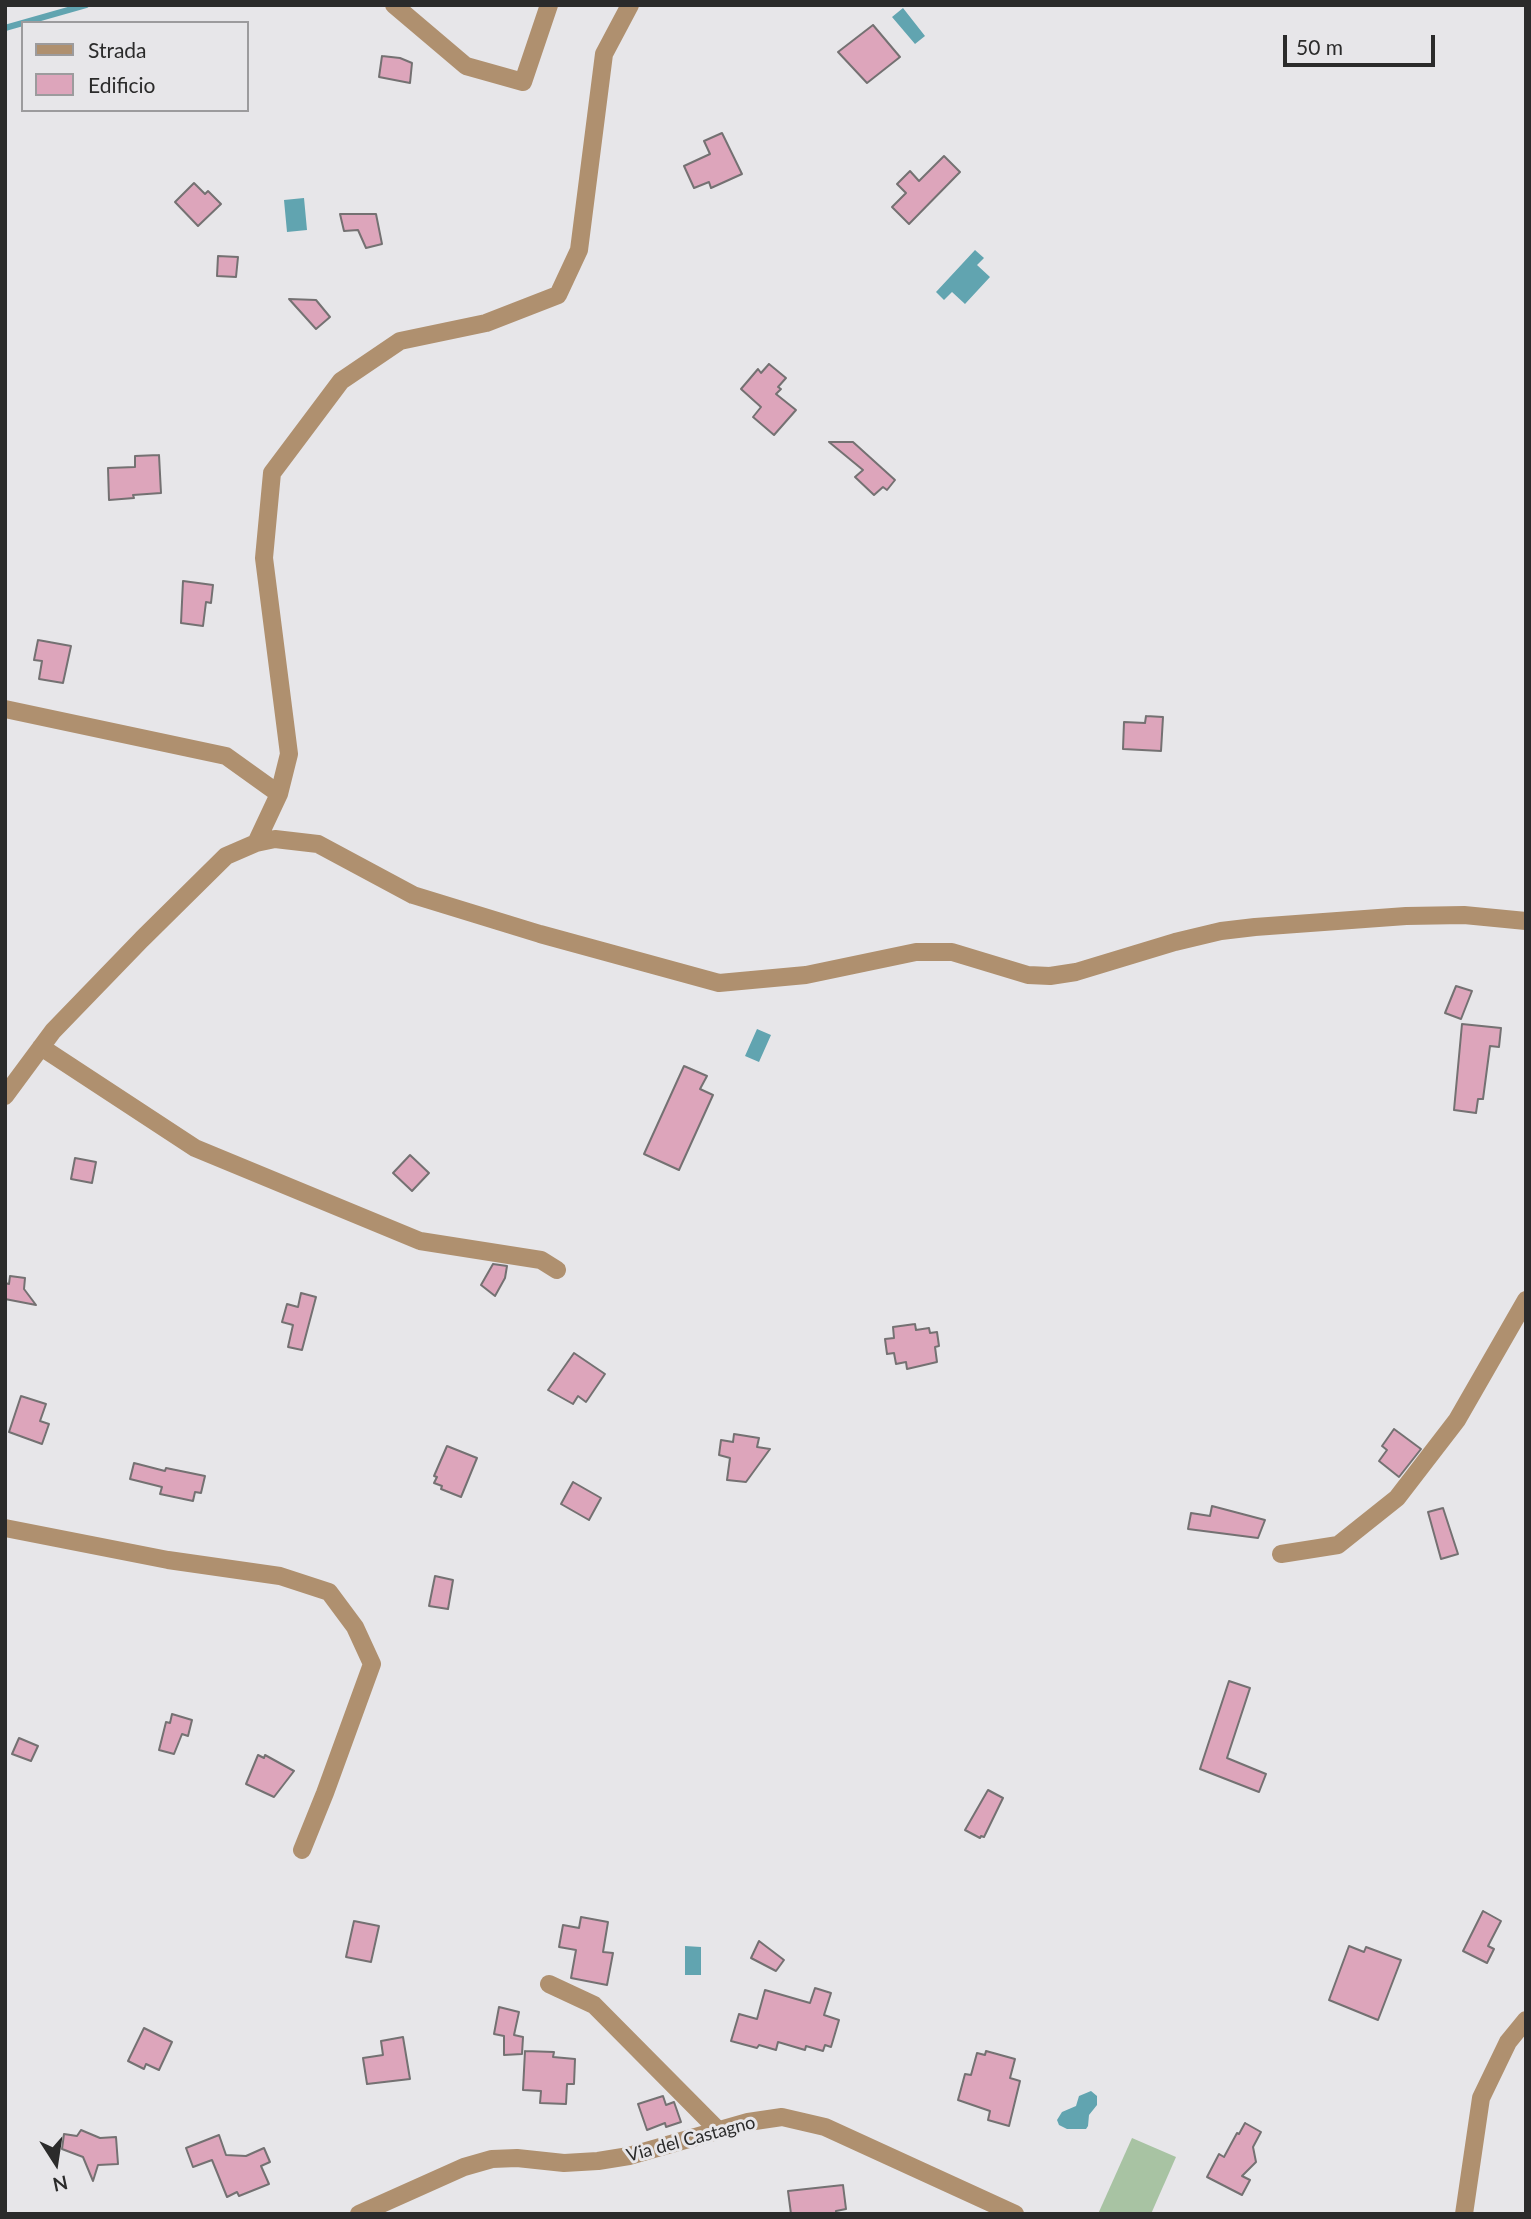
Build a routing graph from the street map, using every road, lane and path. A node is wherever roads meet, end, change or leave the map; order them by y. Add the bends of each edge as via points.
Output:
1 (394, 5) edge
2 (549, 5) edge
3 (630, 5) edge
4 (5, 709) edge
5 (279, 794) junction
6 (256, 843) junction
7 (1526, 921) edge
8 (41, 1047) junction
9 (5, 1096) edge
10 (557, 1269) dead end
11 (1526, 1300) edge
12 (5, 1528) edge
13 (1281, 1554) dead end
14 (302, 1850) dead end
15 (549, 1984) dead end
16 (1526, 2020) edge
17 (718, 2130) junction
18 (359, 2214) edge
19 (1015, 2214) edge
20 (1464, 2214) edge

1 - 2 street via 467,66 523,82
3 - 5 street via 604,54 579,250 558,295 485,323 400,341 341,381 272,473 264,558 289,754
4 - 5 street via 226,755
5 - 6 street
6 - 7 street via 275,839 318,844 413,895 719,983 806,975 916,952 952,952 1028,975 1050,976 1221,931 1255,927 1406,916
6 - 8 street via 226,856
8 - 9 street
8 - 10 street via 195,1148 419,1241 541,1260
11 - 13 street via 1457,1420 1397,1498 1338,1545
12 - 14 street via 168,1560 281,1576 329,1592 355,1627 372,1664
15 - 17 street via 594,2005
16 - 20 street via 1508,2042 1481,2098
17 - 18 street, Via del Castagno via 598,2161 492,2159 464,2166
17 - 19 street, Via del Castagno via 782,2117 825,2127

